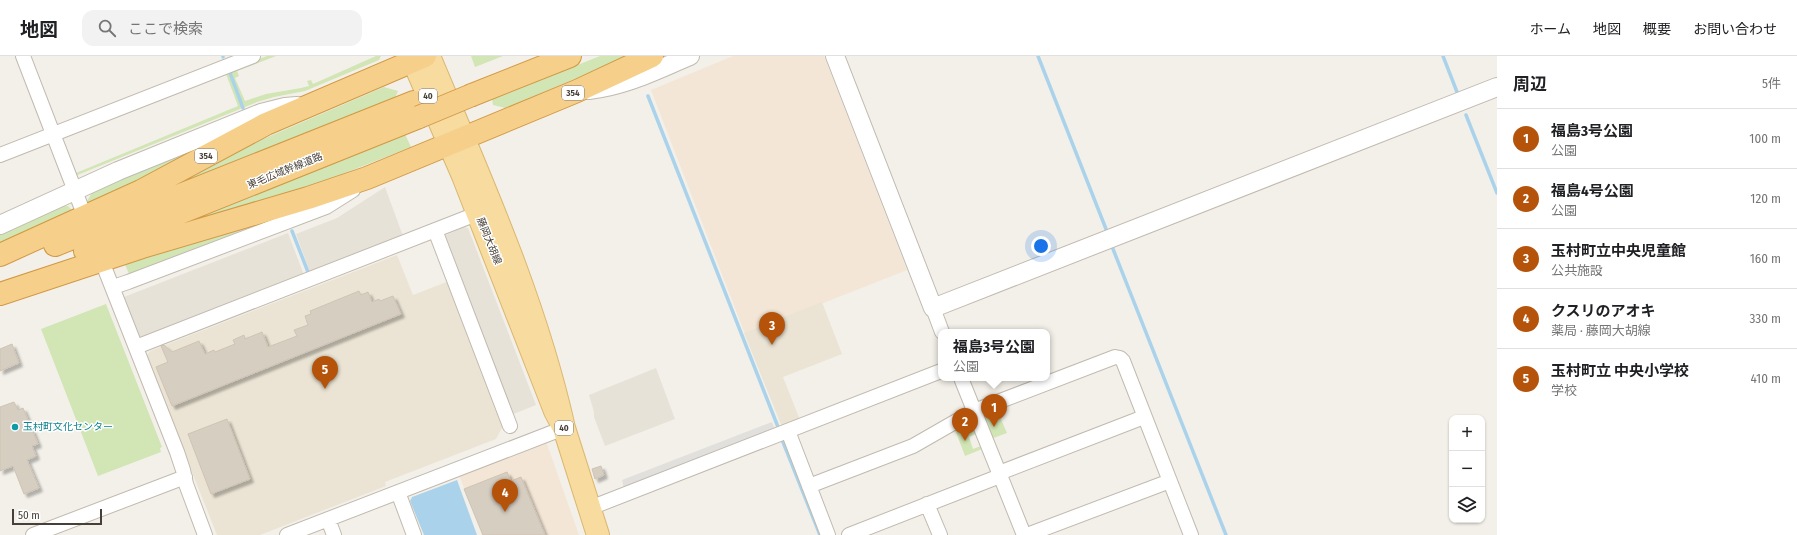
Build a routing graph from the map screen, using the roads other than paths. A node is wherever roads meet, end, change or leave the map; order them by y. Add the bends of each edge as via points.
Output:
1 (23, 56) edge
2 (253, 56) edge
3 (531, 56) edge
4 (570, 56) edge
5 (652, 56) edge
6 (690, 56) edge
7 (835, 56) edge
8 (424, 59) edge
9 (1497, 87) edge
10 (469, 88) junction
11 (577, 91) junction
12 (306, 108) junction
13 (416, 109) junction
14 (53, 134) junction
15 (450, 142) junction
16 (0, 155) edge
17 (367, 178) junction
18 (75, 190) junction
19 (82, 209) dead end
20 (486, 210) junction
21 (0, 225) edge
22 (434, 230) junction
23 (0, 255) edge
24 (104, 264) dead end
25 (0, 267) edge
26 (0, 285) edge
27 (113, 286) junction
28 (0, 294) edge
29 (933, 308) junction
30 (941, 329) edge
31 (136, 347) junction
32 (938, 372) edge
33 (962, 381) edge
34 (974, 411) junction
35 (1144, 416) junction
36 (510, 426) dead end
37 (564, 428) junction
38 (788, 431) junction
39 (1000, 474) junction
40 (185, 478) junction
41 (1170, 481) junction
42 (809, 486) junction
43 (398, 492) junction
44 (927, 504) junction
45 (590, 508) junction
46 (328, 519) junction
47 (33, 535) edge
48 (205, 535) edge
49 (287, 535) edge
50 (334, 535) edge
51 (414, 535) edge
52 (598, 535) edge
53 (828, 535) edge
54 (849, 535) edge
55 (940, 535) edge
56 (1024, 535) edge
57 (1027, 535) edge
58 (1191, 535) edge

1 - 14 street
2 - 14 street
3 - 10 highway, 東毛広域幹線道路
4 - 10 highway, 東毛広域幹線道路
5 - 11 highway, 354
6 - 11 street via 620,85
7 - 29 street
8 - 12 highway, 354
8 - 15 main road, 藤岡大胡線 / 40
9 - 29 street
10 - 13 highway, 東毛広域幹線道路
11 - 15 highway, 354
12 - 18 street via 285,107 266,111
12 - 23 highway, 354 via 266,124 141,191
13 - 25 highway, 東毛広域幹線道路
13 - 26 highway, 東毛広域幹線道路
14 - 16 street
14 - 18 street
15 - 17 highway, 354
15 - 20 main road, 藤岡大胡線 / 40
17 - 27 street via 349,193 326,206
17 - 28 highway, 354 via 142,247
18 - 19 street
18 - 21 street
20 - 22 street
20 - 37 main road, 藤岡大胡線 / 40 via 531,345
20 - 37 main road, 藤岡大胡線 / 40 via 513,256
22 - 31 street
22 - 36 street
24 - 27 street
27 - 31 street
29 - 30 street
31 - 40 street
32 - 38 street
33 - 34 street
34 - 35 street via 1115,357 1123,361
34 - 39 street
34 - 42 street via 913,446
35 - 39 street
35 - 41 street
37 - 43 street
37 - 45 main road, 藤岡大胡線 / 40
38 - 42 street
38 - 45 street
39 - 44 street
39 - 56 street
40 - 47 street
40 - 48 street
41 - 57 street
41 - 58 street
42 - 53 street
43 - 46 street
43 - 51 street
44 - 54 street
44 - 55 street
45 - 52 main road, 藤岡大胡線 / 40
46 - 49 street
46 - 50 street

